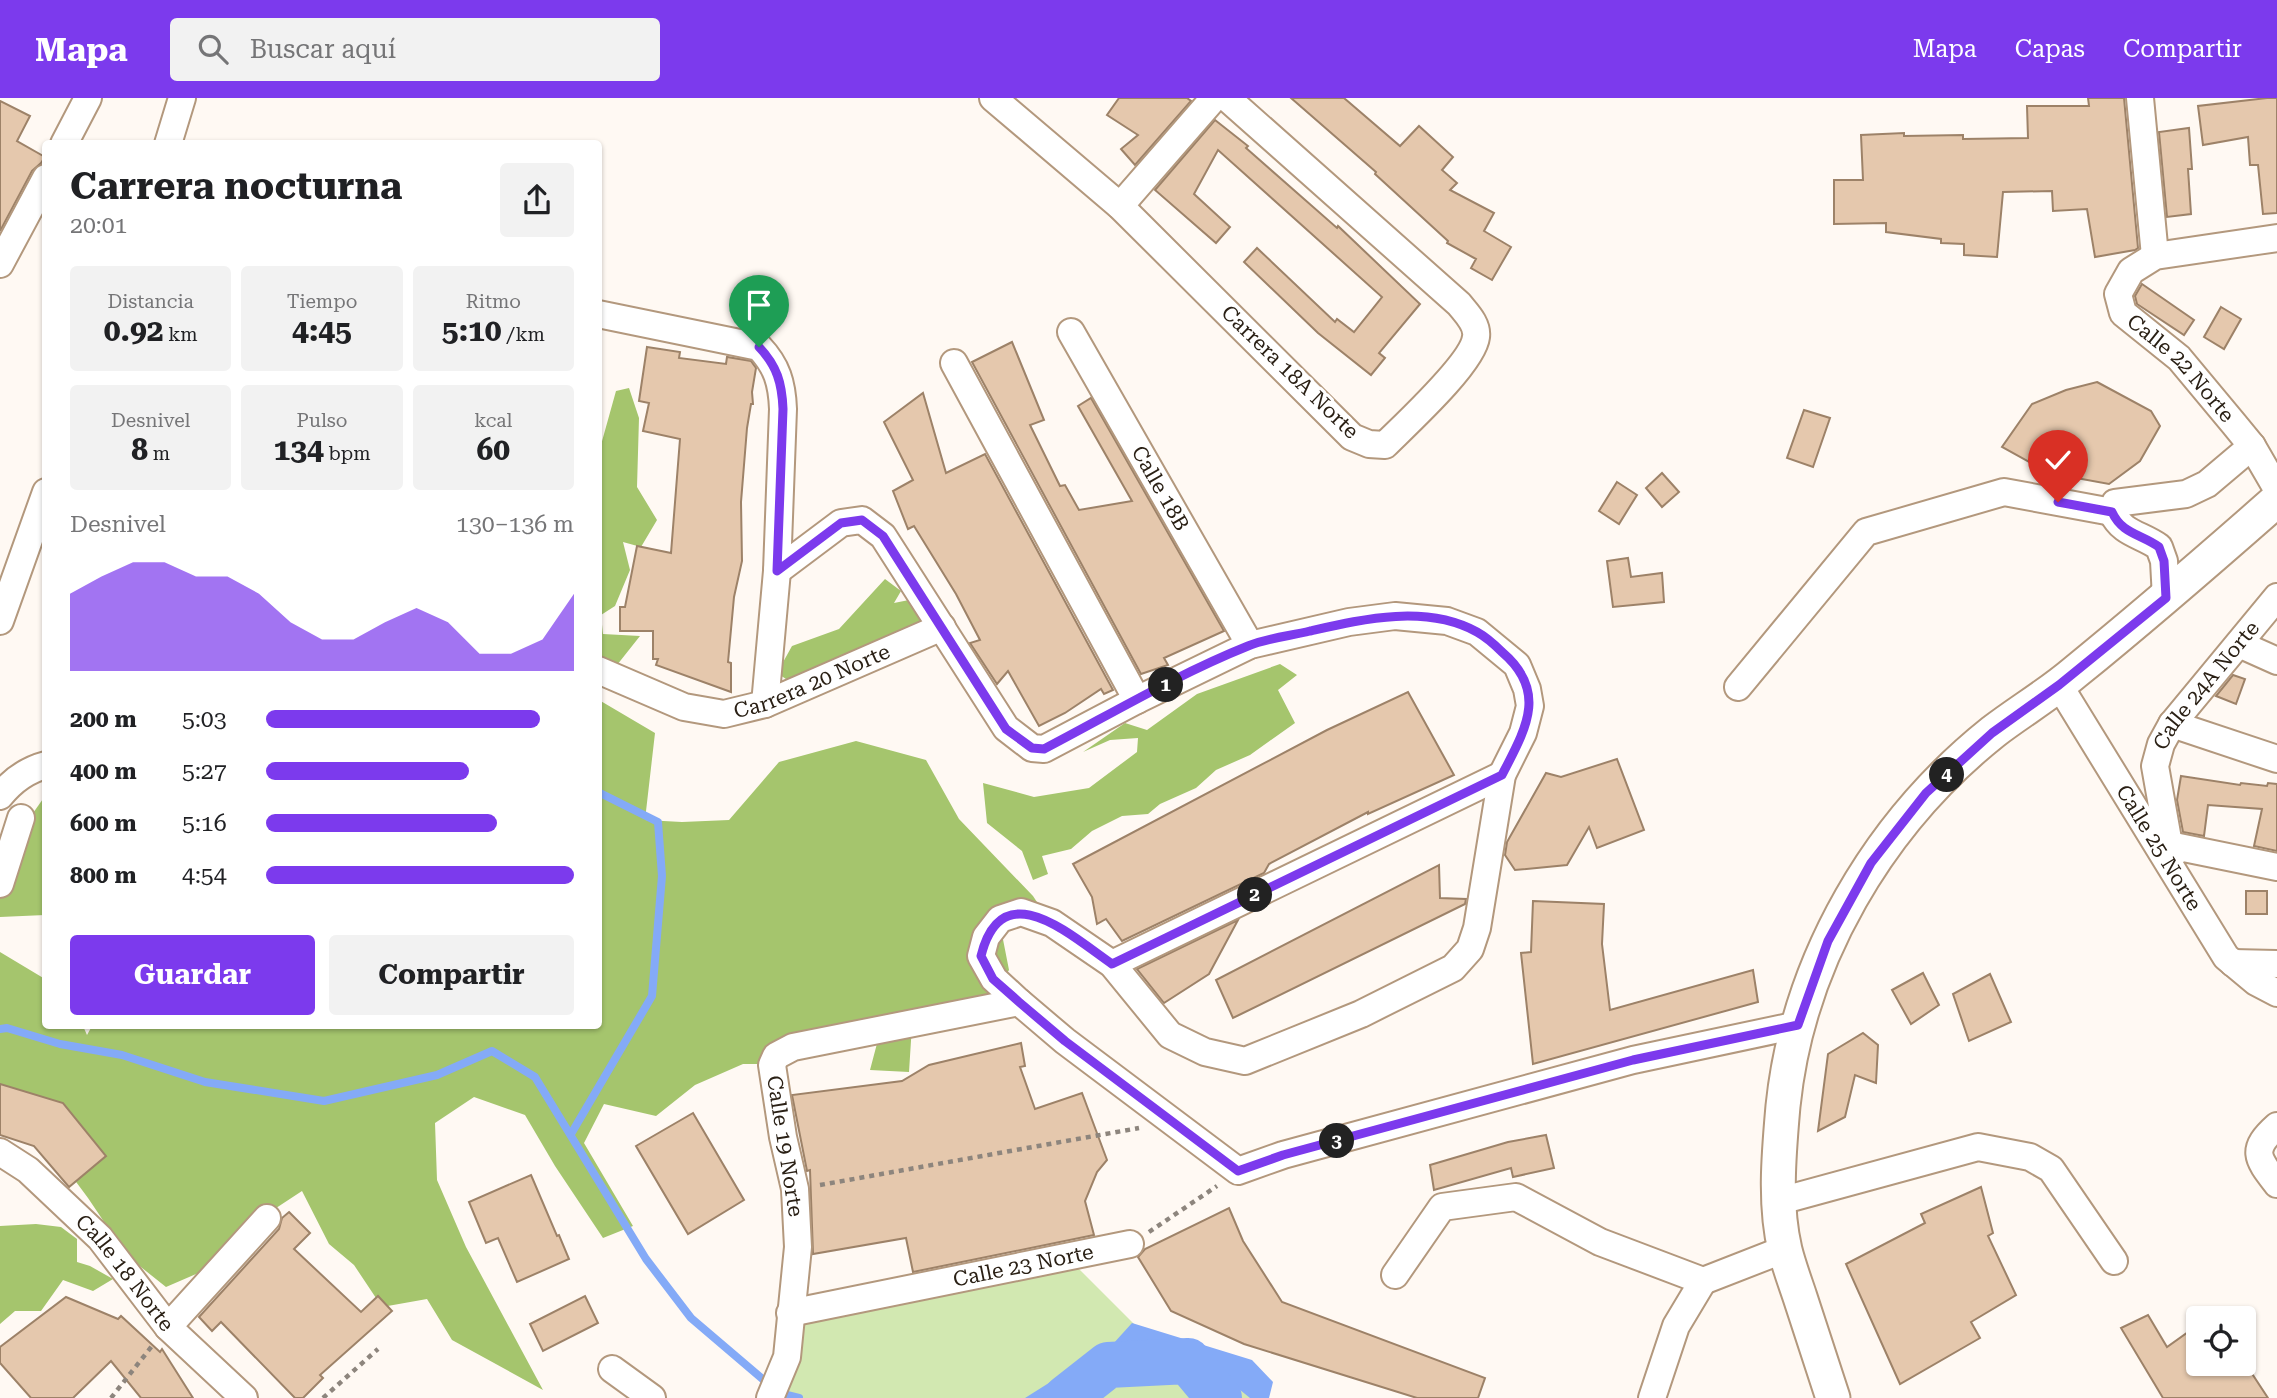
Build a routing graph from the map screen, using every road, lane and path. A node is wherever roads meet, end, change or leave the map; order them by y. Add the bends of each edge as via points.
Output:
1 (88, 98) edge
2 (182, 98) edge
3 (993, 98) edge
4 (1214, 98) edge
5 (1227, 98) edge
6 (2140, 98) edge
7 (66, 140) edge
8 (170, 140) edge
9 (42, 185) edge
10 (1120, 206) junction
11 (2277, 238) edge
12 (2155, 256) junction
13 (0, 264) edge
14 (602, 315) edge
15 (1071, 332) dead end
16 (954, 363) dead end
17 (2252, 446) junction
18 (2277, 489) edge
19 (2277, 500) edge
20 (2112, 512) junction
21 (42, 517) edge
22 (36, 554) edge
23 (777, 571) junction
24 (2277, 597) edge
25 (2166, 598) junction
26 (0, 621) edge
27 (942, 627) junction
28 (2239, 644) junction
29 (1250, 645) junction
30 (2277, 661) edge
31 (602, 672) edge
32 (2059, 685) junction
33 (1738, 687) dead end
34 (1137, 700) junction
35 (765, 704) junction
36 (2172, 724) junction
37 (2277, 759) edge
38 (42, 766) edge
39 (1502, 775) junction
40 (0, 796) edge
41 (21, 818) dead end
42 (2169, 845) junction
43 (2277, 867) edge
44 (0, 884) edge
45 (2195, 903) junction
46 (2233, 963) junction
47 (1112, 964) junction
48 (2277, 964) edge
49 (2277, 993) edge
50 (1019, 1002) junction
51 (1798, 1025) junction
52 (1171, 1122) junction
53 (2277, 1126) edge
54 (0, 1152) edge
55 (1238, 1171) junction
56 (2277, 1184) edge
57 (795, 1189) junction
58 (1780, 1201) junction
59 (267, 1218) dead end
60 (1130, 1244) joint
61 (1785, 1249) junction
62 (2114, 1261) dead end
63 (1395, 1275) dead end
64 (1703, 1281) junction
65 (790, 1313) junction
66 (168, 1327) junction
67 (378, 1349) dead end
68 (612, 1369) dead end
69 (110, 1398) edge
70 (244, 1398) edge
71 (323, 1398) edge
72 (652, 1398) edge
73 (770, 1398) edge
74 (1652, 1398) edge
75 (1833, 1398) edge

1 - 7 street
2 - 8 street
3 - 10 street, Carrera 18A Norte
4 - 10 street
5 - 10 street, Carrera 18A Norte via 1473,322 1477,334 1472,349 1385,445 1352,437
6 - 12 street
9 - 13 street
11 - 12 street, Calle 22 Norte
12 - 17 street, Calle 22 Norte via 2131,271 2118,294 2123,313 2179,358
14 - 23 street via 759,347 772,361 782,383 783,409
15 - 29 street, Calle 18B
16 - 34 street
17 - 18 street, Calle 22 Norte
17 - 20 street via 2207,484 2186,494 2115,503
19 - 25 main road
20 - 25 street via 2117,523 2159,547
20 - 33 street via 2004,492 1866,532
21 - 22 street
22 - 26 street
23 - 27 street via 841,523 862,520 883,536
23 - 35 street
24 - 28 street, Calle 24A Norte
25 - 32 main road
27 - 34 street via 1006,729 1032,748 1044,749
27 - 35 street, Carrera 20 Norte
28 - 30 street
28 - 36 street, Calle 24A Norte
29 - 34 street
29 - 39 street via 1395,616 1447,621 1477,632 1517,664 1530,706 1523,733
31 - 35 street, Carrera 20 Norte via 684,707 724,715
32 - 45 street, Calle 25 Norte
32 - 51 main road via 1992,733 1926,793 1871,863 1828,941
36 - 37 street
36 - 42 street, Calle 24A Norte via 2155,765
38 - 40 street via 9,784
39 - 47 street
39 - 47 street via 1477,928 1469,949 1452,968 1361,1014 1245,1061 1205,1052 1170,1035
41 - 44 street
42 - 43 street
42 - 45 street, Calle 24A Norte
45 - 46 street, Calle 25 Norte
46 - 48 street
46 - 49 street, Calle 25 Norte
47 - 50 street via 1052,923 1021,912 1000,919 986,937 981,956 993,979
50 - 52 street
50 - 57 street, Calle 19 Norte via 793,1047 776,1056 772,1065
51 - 55 street via 1633,1060
51 - 58 main road via 1782,1118
52 - 55 street
52 - 57 path
53 - 56 street via 2258,1151 2260,1162
54 - 66 street, Calle 18 Norte via 28,1170 100,1238
55 - 60 path
57 - 65 street, Calle 19 Norte via 798,1247
58 - 61 main road
58 - 62 street via 1978,1147 2030,1157 2051,1169
59 - 66 street
60 - 65 street, Calle 23 Norte
61 - 64 street
61 - 75 main road
63 - 64 street via 1442,1207 1516,1198 1600,1242
64 - 74 street via 1676,1326
65 - 73 street, Calle 19 Norte via 787,1357
66 - 69 path
66 - 70 street, Calle 18 Norte
67 - 71 path
68 - 72 street

